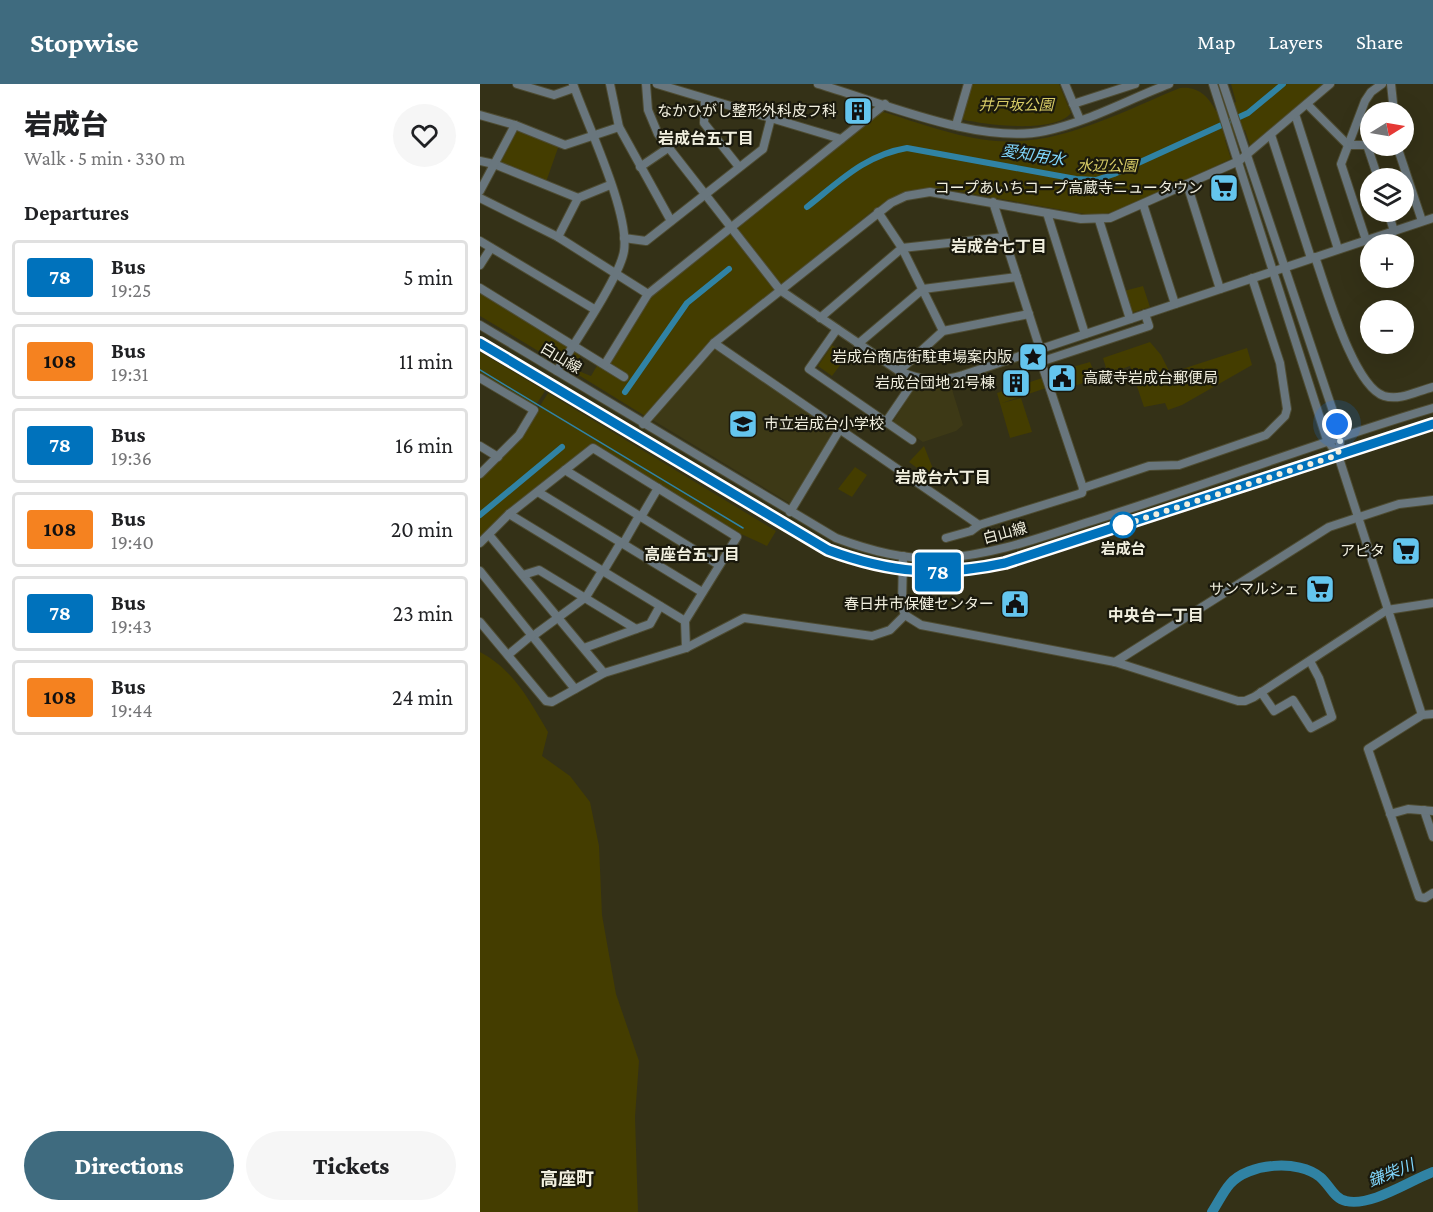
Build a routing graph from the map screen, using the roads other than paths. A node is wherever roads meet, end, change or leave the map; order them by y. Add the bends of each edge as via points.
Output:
1 (517, 84) edge
2 (610, 84) edge
3 (646, 84) edge
4 (657, 84) edge
5 (818, 84) edge
6 (968, 84) edge
7 (1065, 84) edge
8 (1135, 84) edge
9 (1169, 84) edge
10 (1213, 84) edge
11 (1224, 84) edge
12 (1330, 84) edge
13 (1382, 84) edge
14 (1391, 84) edge
15 (574, 86) edge
16 (705, 99) junction
17 (1393, 102) edge
18 (885, 104) junction
19 (1073, 104) junction
20 (1307, 104) junction
21 (1295, 114) junction
22 (480, 115) edge
23 (771, 118) junction
24 (1080, 120) junction
25 (515, 125) junction
26 (956, 125) junction
27 (619, 127) junction
28 (1271, 135) junction
29 (592, 136) junction
30 (841, 139) junction
31 (1360, 145) edge
32 (1348, 146) junction
33 (668, 148) junction
34 (1247, 155) junction
35 (1400, 156) edge
36 (1239, 160) junction
37 (480, 161) edge
38 (494, 164) junction
39 (640, 167) junction
40 (739, 167) junction
41 (1187, 184) junction
42 (610, 185) junction
43 (480, 191) edge
44 (704, 195) junction
45 (480, 198) edge
46 (578, 198) junction
47 (993, 202) junction
48 (1143, 204) junction
49 (878, 212) junction
50 (1047, 213) junction
51 (1433, 218) edge
52 (1098, 220) junction
53 (671, 221) junction
54 (1422, 221) junction
55 (1391, 222) edge
56 (730, 228) junction
57 (1394, 231) junction
58 (1364, 234) edge
59 (1385, 234) edge
60 (558, 237) junction
61 (1004, 237) junction
62 (624, 238) junction
63 (480, 241) edge
64 (1360, 242) edge
65 (491, 248) junction
66 (902, 248) junction
67 (1338, 249) junction
68 (1313, 257) junction
69 (480, 265) edge
70 (1283, 268) junction
71 (1273, 271) junction
72 (616, 274) junction
73 (1017, 277) junction
74 (1251, 278) junction
75 (480, 288) edge
76 (922, 289) junction
77 (1220, 289) junction
78 (780, 290) junction
79 (648, 294) junction
80 (1175, 304) junction
81 (594, 309) junction
82 (1029, 314) junction
83 (1145, 314) junction
84 (820, 318) junction
85 (1130, 319) junction
86 (480, 325) edge
87 (837, 329) junction
88 (943, 331) junction
89 (1085, 334) junction
90 (480, 343) edge
91 (714, 343) junction
92 (858, 344) junction
93 (573, 345) junction
94 (1038, 350) junction
95 (1040, 362) junction
96 (605, 364) junction
97 (557, 371) junction
98 (899, 371) junction
99 (624, 377) dead end
100 (480, 378) edge
101 (916, 378) junction
102 (1433, 387) edge
103 (1433, 408) edge
104 (886, 422) junction
105 (643, 424) junction
106 (1433, 424) edge
107 (840, 429) junction
108 (1341, 435) junction
109 (912, 440) dead end
110 (1327, 440) junction
111 (480, 446) edge
112 (1338, 455) junction
113 (498, 457) junction
114 (565, 470) junction
115 (480, 474) edge
116 (657, 488) junction
117 (1083, 488) junction
118 (538, 492) junction
119 (1433, 500) edge
120 (790, 512) junction
121 (509, 514) junction
122 (640, 516) junction
123 (1357, 518) junction
124 (980, 525) junction
125 (490, 536) junction
126 (946, 538) dead end
127 (480, 543) edge
128 (622, 543) junction
129 (903, 556) junction
130 (719, 565) junction
131 (901, 570) junction
132 (602, 571) junction
133 (480, 572) edge
134 (523, 575) junction
135 (702, 592) junction
136 (586, 597) junction
137 (1433, 603) edge
138 (660, 606) junction
139 (1387, 610) junction
140 (905, 615) junction
141 (558, 617) junction
142 (685, 621) junction
143 (480, 622) edge
144 (636, 629) junction
145 (532, 635) junction
146 (584, 648) junction
147 (686, 648) junction
148 (508, 655) junction
149 (1310, 661) junction
150 (1115, 662) junction
151 (604, 673) junction
152 (575, 688) junction
153 (1261, 692) junction
154 (1433, 714) edge
155 (1422, 715) junction
156 (1424, 810) junction
157 (1433, 811) edge
158 (1390, 814) junction
159 (1433, 837) edge
160 (1433, 893) edge

1 - 15 street via 554,95
2 - 27 street
3 - 33 street via 653,125
4 - 16 street
5 - 18 street
6 - 26 street
7 - 19 street
8 - 19 street
9 - 24 street
10 - 36 street
11 - 34 street
12 - 20 street
13 - 32 street via 1367,96
14 - 17 street
15 - 29 street
16 - 23 street
16 - 40 street via 704,123
18 - 26 street
18 - 30 street
19 - 24 street
20 - 21 street
20 - 32 street
21 - 28 street
21 - 67 street
22 - 25 street
23 - 30 street
23 - 40 street via 763,149
24 - 26 street via 1021,134 987,133
25 - 29 street via 565,145
25 - 38 street
27 - 29 street
27 - 39 street
28 - 34 street
28 - 68 street
29 - 42 street
30 - 56 street
31 - 32 street
32 - 58 street via 1341,164
33 - 39 street
33 - 44 street
34 - 36 street
34 - 70 street
35 - 54 street
36 - 41 street
36 - 71 street
37 - 38 street
38 - 43 street
38 - 46 street
39 - 53 street
40 - 44 street
41 - 48 street
41 - 77 street
42 - 46 street
42 - 62 street via 625,229
44 - 53 street
44 - 56 street
45 - 60 street
46 - 60 street
47 - 49 street via 930,192 906,196
47 - 50 street
47 - 61 street
48 - 52 street
48 - 80 street
49 - 66 street
49 - 78 street
50 - 52 street
50 - 89 street
51 - 54 street
52 - 85 street
53 - 62 street via 646,241
54 - 57 street
55 - 57 street
56 - 78 street
56 - 79 street
57 - 59 street
60 - 72 street
61 - 66 street
61 - 73 street
62 - 72 street via 624,252
63 - 65 street
64 - 67 street
65 - 69 street
65 - 81 street
66 - 76 street
66 - 84 street
67 - 68 street
68 - 70 street
68 - 102 street via 1340,331 1367,385 1377,393 1395,398
70 - 71 street
70 - 108 street
71 - 74 street
71 - 110 street
72 - 79 street
72 - 81 street
73 - 76 street
73 - 82 street
74 - 77 street
74 - 117 street via 1280,363 1285,416 1266,435 1179,465 1149,466
75 - 93 street
76 - 88 street
76 - 92 street
77 - 80 street
78 - 84 street
78 - 91 street
79 - 96 street
80 - 83 street
81 - 93 street
82 - 88 street
82 - 94 street
83 - 85 street
83 - 95 street via 1149,326
84 - 87 street
85 - 89 street
86 - 97 street, 白山線
87 - 92 street
87 - 104 street via 809,369
88 - 98 street
89 - 94 street
90 - 131 street, 白山線 via 828,550
91 - 105 street
91 - 107 street
92 - 98 street
93 - 96 street
93 - 97 street
94 - 95 street
94 - 101 street via 949,379
95 - 117 street
96 - 99 street
97 - 105 street, 白山線
98 - 101 street
100 - 113 street via 534,410 519,435
101 - 104 street
103 - 108 street, 白山線
104 - 109 street
105 - 120 street, 白山線
106 - 112 street, 白山線
107 - 120 street
107 - 124 street
108 - 110 street, 白山線
108 - 112 street
110 - 112 street
110 - 129 street, 白山線 via 1002,549 944,558
111 - 113 street
112 - 123 street
112 - 131 street, 白山線 via 1005,563 968,571
113 - 115 street
114 - 116 street via 592,448
114 - 118 street
114 - 122 street
116 - 122 street
116 - 130 street via 737,537
117 - 124 street via 1082,493
118 - 121 street
118 - 128 street
119 - 123 street via 1399,504
120 - 129 street, 白山線 via 836,538
121 - 125 street
121 - 132 street
122 - 128 street
122 - 130 street
123 - 139 street
123 - 150 street via 1329,527
124 - 126 street
125 - 127 street
125 - 134 street
128 - 132 street
128 - 135 street
129 - 131 street
130 - 135 street
131 - 140 street
132 - 136 street
132 - 138 street
133 - 145 street
134 - 136 street via 539,570
134 - 141 street
135 - 142 street
136 - 141 street
136 - 144 street
137 - 139 street
138 - 142 street
138 - 144 street via 650,624
139 - 149 street
139 - 155 street
140 - 147 street via 891,630 872,636 744,618
140 - 150 street via 931,628
141 - 145 street
141 - 146 street
142 - 147 street
143 - 148 street
144 - 146 street
145 - 148 street
145 - 152 street
146 - 151 street
147 - 151 street
148 - 152 street via 546,701 552,702
149 - 153 street
149 - 153 street via 1332,717 1311,728 1293,700 1274,711
150 - 153 street via 1238,701
151 - 152 street
154 - 155 street
155 - 158 street via 1368,749
156 - 157 street
156 - 158 street
156 - 159 street
158 - 160 street via 1419,897

